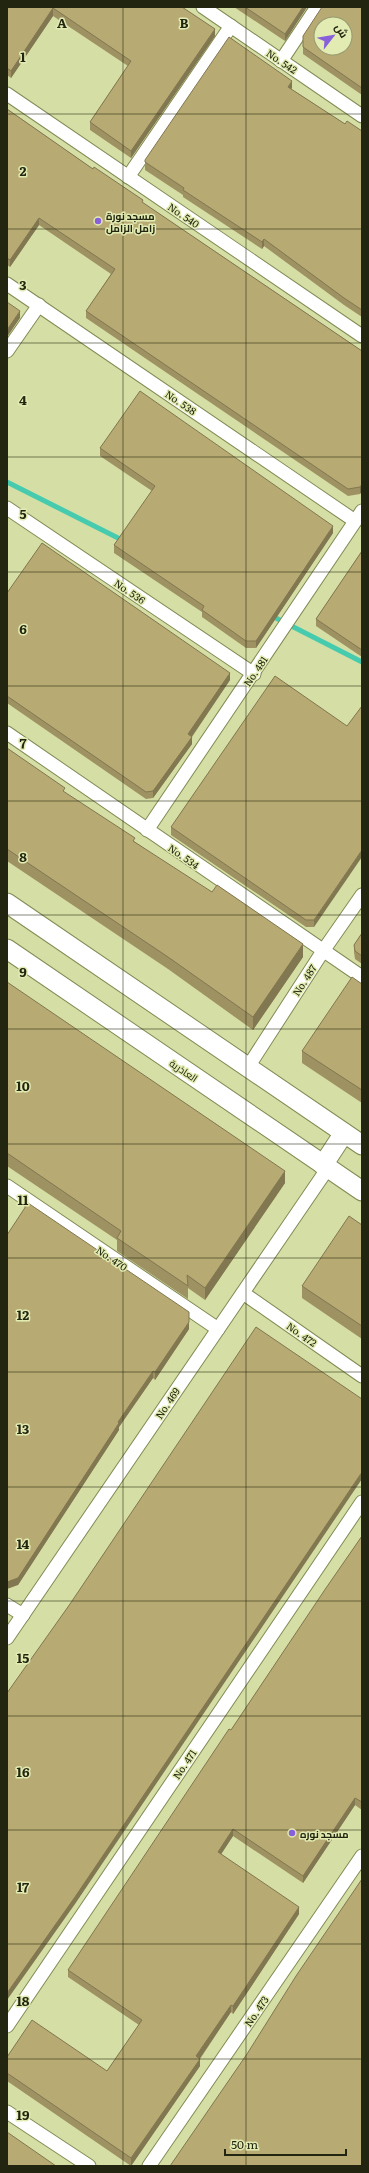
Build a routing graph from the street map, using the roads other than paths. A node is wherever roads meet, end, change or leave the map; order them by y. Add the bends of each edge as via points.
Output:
1 (203, 7) edge
2 (317, 7) edge
3 (231, 26) junction
4 (281, 61) junction
5 (7, 94) edge
6 (362, 116) edge
7 (128, 177) junction
8 (7, 284) edge
9 (39, 305) junction
10 (362, 336) edge
11 (7, 351) edge
12 (7, 508) edge
13 (359, 516) edge
14 (254, 674) junction
15 (7, 733) edge
16 (147, 830) junction
17 (362, 895) edge
18 (7, 903) edge
19 (7, 948) edge
20 (323, 951) junction
21 (362, 977) edge
22 (248, 1067) junction
23 (344, 1133) junction
24 (362, 1145) edge
25 (326, 1166) junction
26 (7, 1187) edge
27 (362, 1191) edge
28 (242, 1293) junction
29 (218, 1329) junction
30 (362, 1376) edge
31 (362, 1502) edge
32 (7, 1604) edge
33 (23, 1615) junction
34 (7, 1638) edge
35 (362, 1856) edge
36 (7, 2026) edge
37 (7, 2112) edge
38 (89, 2166) edge
39 (149, 2166) edge

1 - 3 street, No. 542
2 - 4 street
3 - 4 street, No. 542
3 - 7 street
4 - 6 street, No. 542
5 - 7 street, No. 540
7 - 10 street, No. 540
8 - 9 street, No. 538
9 - 11 street
9 - 13 street, No. 538
12 - 14 street, No. 536
13 - 14 street, No. 481
14 - 16 street, No. 481
15 - 16 street, No. 534
16 - 20 street, No. 534
17 - 20 street, No. 487
18 - 22 street
19 - 25 street, العاذرية
20 - 21 street, No. 534
20 - 22 street, No. 487
22 - 23 street
23 - 24 street
23 - 25 street
25 - 27 street, العاذرية
25 - 28 street, No. 469
26 - 29 street, No. 470
28 - 29 street, No. 469
28 - 30 street, No. 472
29 - 33 street, No. 469
31 - 36 street, No. 471
32 - 33 street
33 - 34 street, No. 469
35 - 39 street, No. 473
37 - 38 street

